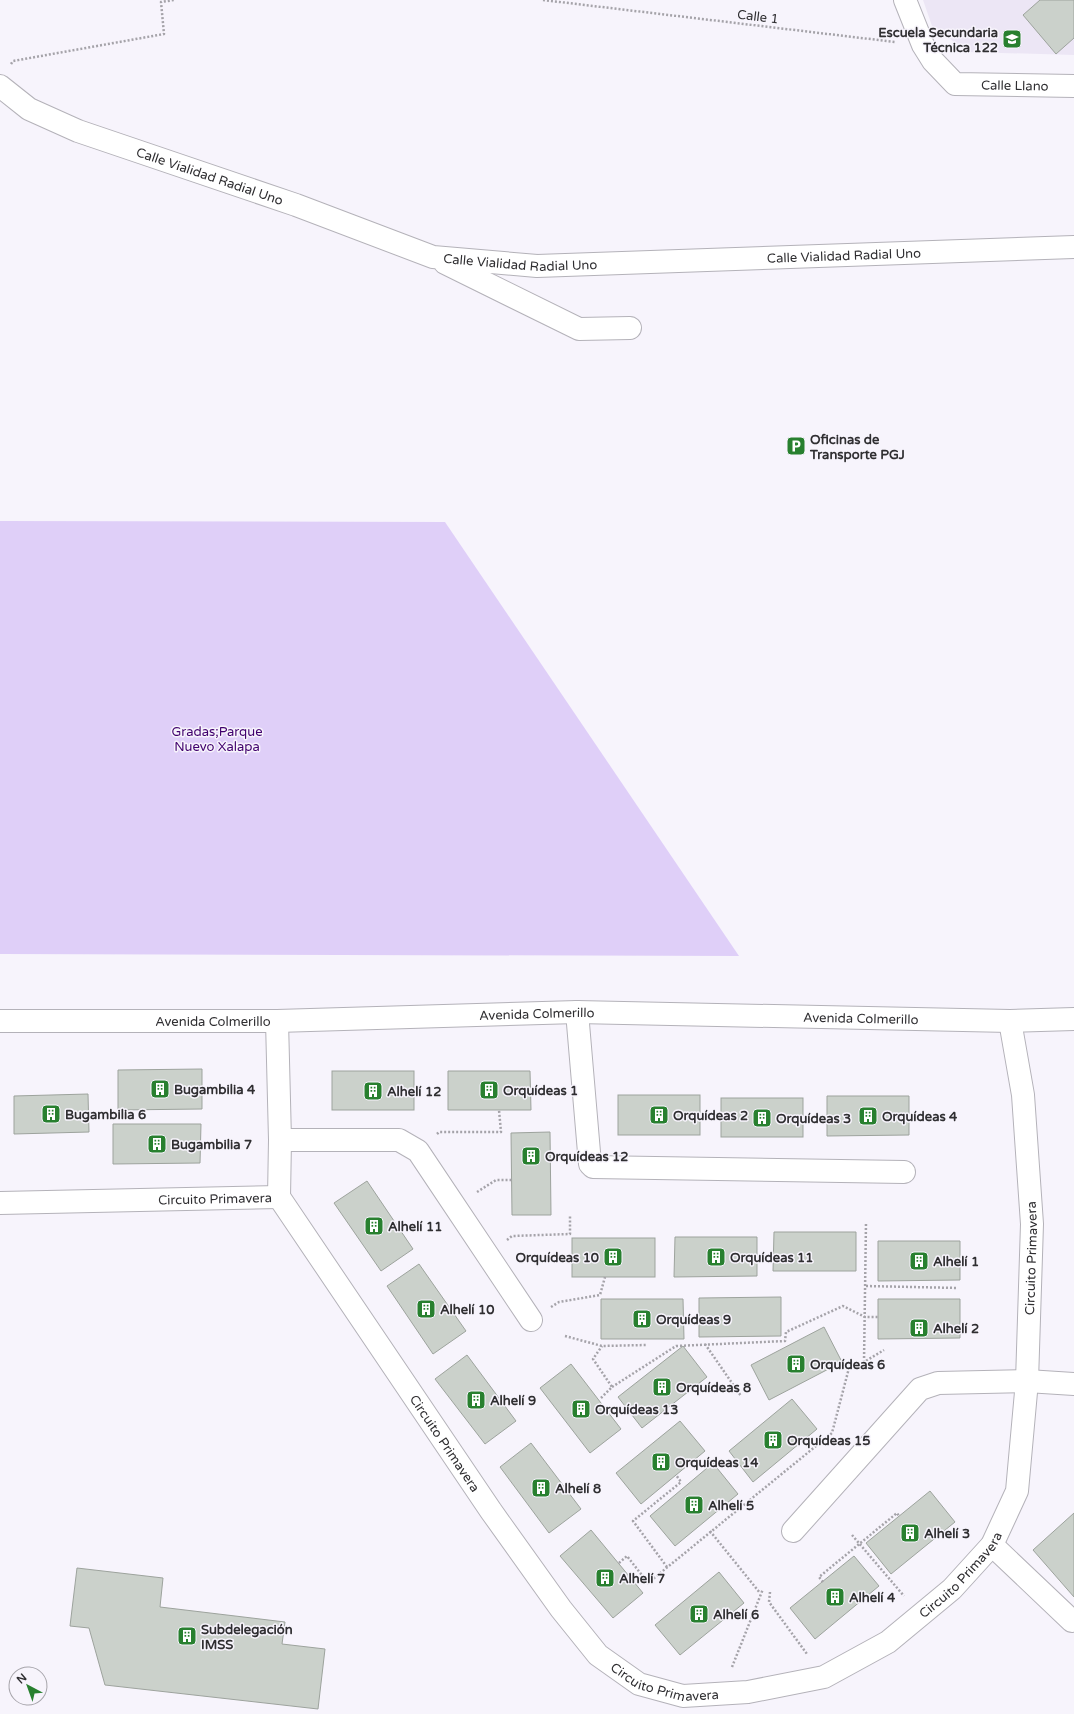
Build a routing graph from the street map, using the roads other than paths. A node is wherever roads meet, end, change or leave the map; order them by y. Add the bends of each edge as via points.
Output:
1 (905, 0) edge
2 (4, 76) edge
3 (1074, 86) edge
4 (1074, 247) edge
5 (434, 257) junction
6 (630, 328) dead end
7 (577, 1012) junction
8 (0, 1020) edge
9 (1074, 1020) edge
10 (277, 1021) junction
11 (1010, 1021) junction
12 (280, 1140) junction
13 (904, 1172) dead end
14 (279, 1197) junction
15 (0, 1202) edge
16 (530, 1320) road end
17 (1027, 1381) junction
18 (1074, 1384) edge
19 (793, 1532) dead end
20 (992, 1545) junction
21 (1072, 1621) dead end

1 - 3 street, Calle Llano via 923,45 933,61 955,84
2 - 5 street, Calle Vialidad Radial Uno via 29,109 78,131 296,205
4 - 5 street, Calle Vialidad Radial Uno via 537,266
5 - 6 street via 579,329
7 - 10 street, Avenida Colmerillo
7 - 11 street, Avenida Colmerillo
7 - 13 street via 590,1164 593,1167
8 - 10 street, Avenida Colmerillo
9 - 11 street, Avenida Colmerillo
10 - 12 street
11 - 17 street, Circuito Primavera via 1023,1095 1032,1224
12 - 14 street
12 - 16 street via 399,1140 418,1151
14 - 15 street, Circuito Primavera
14 - 20 street, Circuito Primavera via 561,1610 598,1655 638,1684 683,1696 748,1692 824,1677 888,1642 952,1589
17 - 18 street
17 - 19 street via 938,1382 920,1389
17 - 20 street, Circuito Primavera via 1017,1491
20 - 21 street

